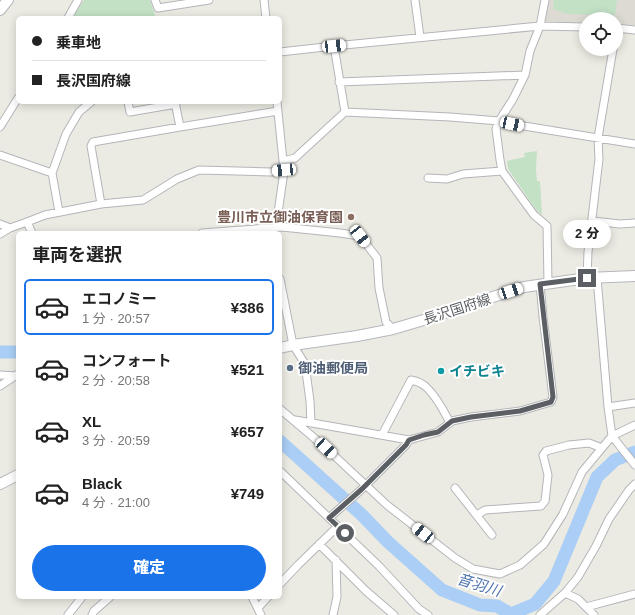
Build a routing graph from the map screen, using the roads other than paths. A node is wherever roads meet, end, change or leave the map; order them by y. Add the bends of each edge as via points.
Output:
1 (8, 0) edge
2 (78, 0) edge
3 (155, 0) edge
4 (207, 0) edge
5 (264, 0) edge
6 (415, 0) edge
7 (546, 0) edge
8 (0, 10) edge
9 (69, 16) edge
10 (266, 16) edge
11 (540, 26) junction
12 (579, 27) edge
13 (623, 30) edge
14 (635, 30) edge
15 (420, 37) junction
16 (334, 46) junction
17 (282, 52) edge
18 (612, 56) edge
19 (525, 75) junction
20 (339, 82) junction
21 (16, 101) edge
22 (89, 104) edge
23 (128, 104) edge
24 (171, 104) edge
25 (176, 104) edge
26 (277, 104) edge
27 (278, 112) junction
28 (345, 112) junction
29 (499, 121) junction
30 (0, 127) edge
31 (180, 127) junction
32 (598, 138) junction
33 (635, 144) edge
34 (0, 155) edge
35 (283, 161) junction
36 (284, 170) junction
37 (502, 171) junction
38 (52, 173) junction
39 (428, 178) dead end
40 (101, 204) junction
41 (59, 212) junction
42 (592, 221) junction
43 (27, 222) junction
44 (635, 223) edge
45 (0, 224) edge
46 (10, 228) junction
47 (272, 229) edge
48 (31, 231) edge
49 (237, 231) edge
50 (0, 234) edge
51 (635, 276) edge
52 (587, 278) junction
53 (598, 278) junction
54 (544, 284) junction
55 (282, 302) edge
56 (283, 313) edge
57 (393, 329) junction
58 (294, 345) junction
59 (282, 348) edge
60 (0, 375) edge
61 (16, 375) edge
62 (16, 376) edge
63 (0, 386) edge
64 (635, 403) edge
65 (608, 407) junction
66 (282, 411) edge
67 (294, 420) junction
68 (311, 423) junction
69 (450, 423) junction
70 (635, 425) edge
71 (382, 435) junction
72 (614, 438) junction
73 (409, 440) junction
74 (602, 448) junction
75 (635, 465) edge
76 (282, 473) edge
77 (16, 476) edge
78 (0, 484) edge
79 (635, 484) edge
80 (364, 487) junction
81 (455, 488) dead end
82 (477, 515) junction
83 (330, 517) junction
84 (338, 526) junction
85 (492, 535) dead end
86 (319, 544) junction
87 (336, 560) junction
88 (282, 582) edge
89 (565, 593) junction
90 (635, 594) edge
91 (80, 599) edge
92 (108, 599) edge
93 (253, 599) edge
94 (267, 599) edge
95 (586, 606) junction
96 (259, 612) edge
97 (68, 615) edge
98 (92, 615) edge
99 (333, 615) edge
100 (394, 615) edge
101 (428, 615) edge
102 (540, 615) edge
103 (594, 615) edge

1 - 8 main road
2 - 9 street
3 - 4 street via 158,8
5 - 10 street
6 - 15 street
7 - 11 street
11 - 12 street
11 - 15 street
11 - 19 street
13 - 14 street
15 - 16 street
16 - 17 street
16 - 20 street
18 - 32 street
19 - 20 street
19 - 29 street
20 - 28 street
21 - 30 street
22 - 38 street via 79,112 66,134
23 - 24 street via 130,112
25 - 31 street
26 - 27 street
27 - 31 street
27 - 35 street
28 - 29 street
28 - 35 street via 295,158
29 - 32 street
29 - 37 street via 496,129
31 - 40 street via 93,142 91,146
32 - 33 street
32 - 42 street via 599,159
34 - 38 street
35 - 36 street
36 - 40 street via 199,170 177,179 143,200
36 - 47 street
37 - 39 street via 463,174 447,179
37 - 54 street via 534,215 547,226
38 - 41 street
40 - 41 street
41 - 43 street
42 - 44 street
42 - 52 street
43 - 46 street
43 - 48 street
45 - 46 street
46 - 50 street
47 - 49 street
47 - 57 street via 282,227 360,236 377,258 379,288 386,322
51 - 53 main road, 長沢国府線
52 - 53 main road, 長沢国府線
52 - 54 main road, 長沢国府線
53 - 65 street
54 - 57 main road, 長沢国府線 via 524,287
54 - 69 street via 553,397 551,402 520,411 471,417
55 - 56 street
56 - 58 street
57 - 58 main road, 長沢国府線
58 - 59 main road, 長沢国府線
58 - 68 street via 305,364
60 - 61 street
62 - 63 street
64 - 65 street
65 - 72 street
66 - 67 street
67 - 68 street
67 - 80 street
68 - 71 street
69 - 71 street via 426,387 411,380
69 - 73 street via 438,432
70 - 72 street
71 - 73 street
72 - 74 street
72 - 75 street
73 - 80 street
74 - 80 street via 582,472 563,514 544,544 520,565 500,574 473,569 455,558
74 - 82 street via 589,443 546,451 543,455 548,475 545,501 541,506 485,510
76 - 83 street
77 - 78 main road
79 - 89 street via 609,519 578,577
80 - 83 street
81 - 82 street
82 - 85 street
83 - 84 street
84 - 86 street
84 - 101 street via 419,609
86 - 87 street
86 - 88 street
87 - 99 street via 337,597
87 - 100 street
89 - 95 street
89 - 102 street
90 - 95 street
91 - 97 street
92 - 98 street
93 - 96 street
94 - 96 street
95 - 103 street

